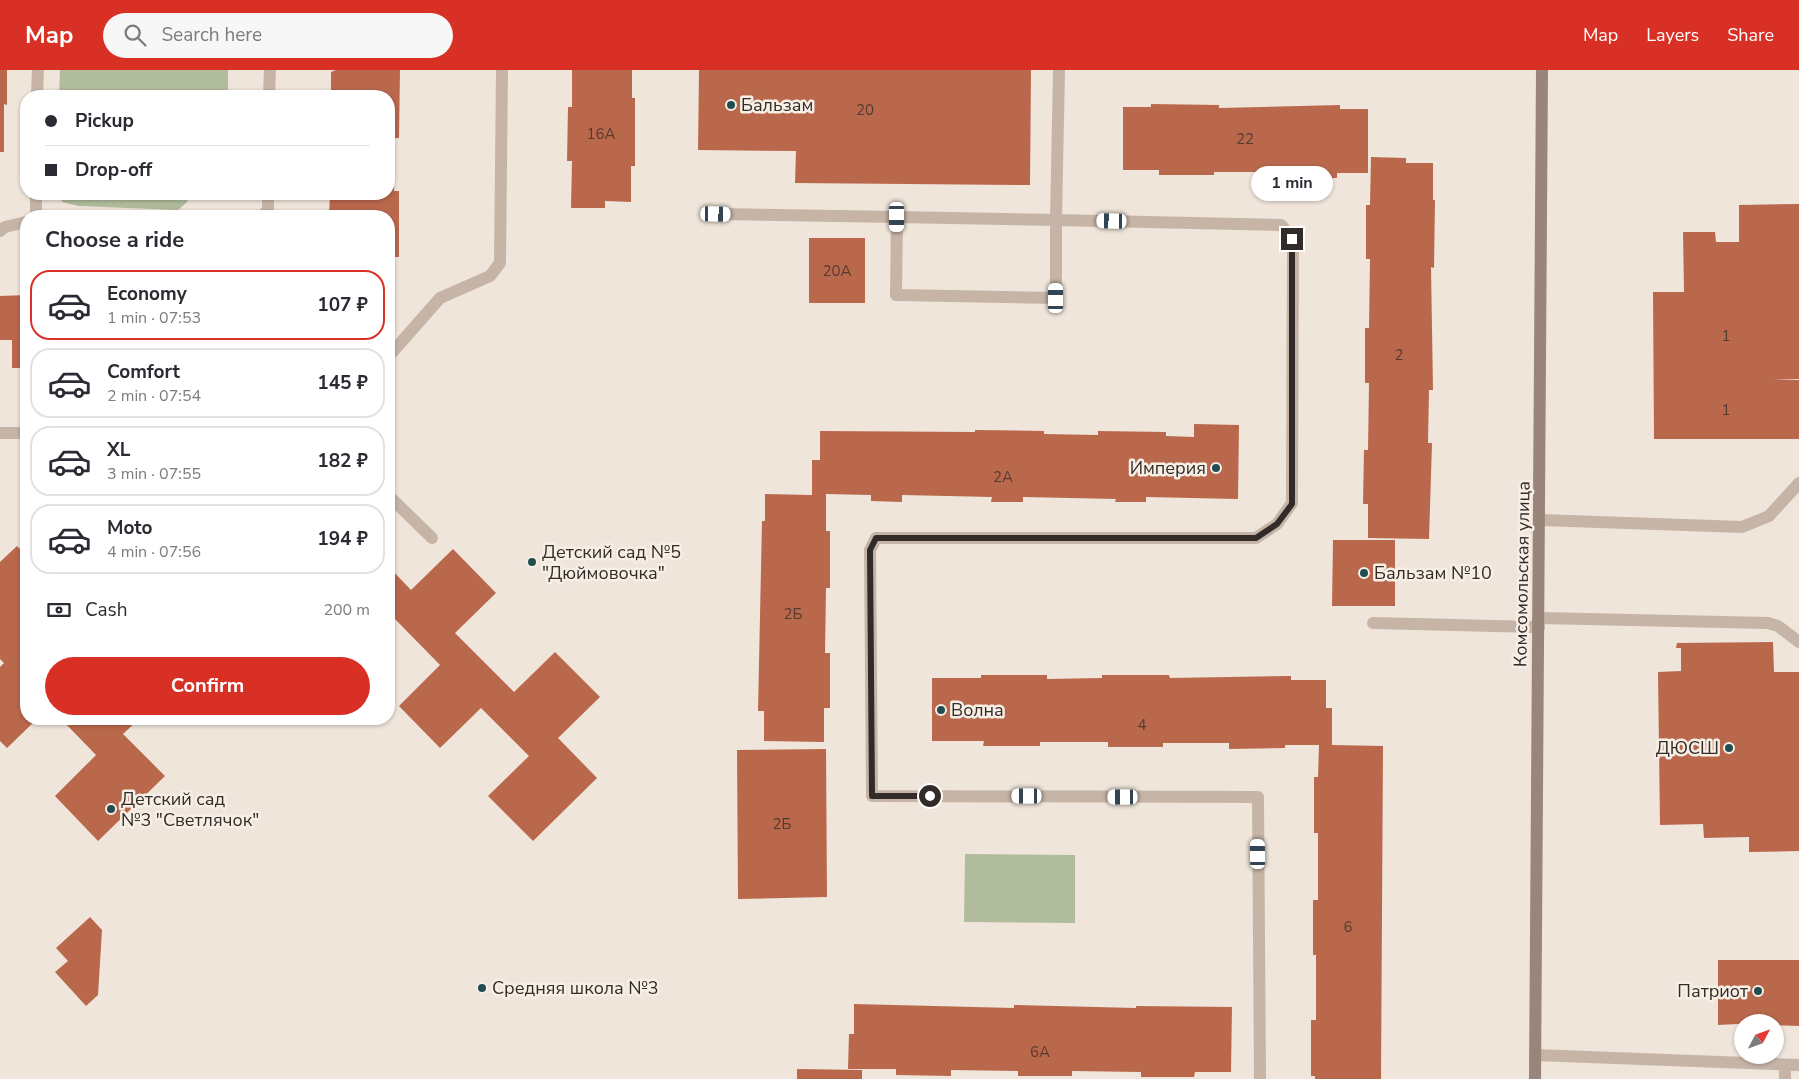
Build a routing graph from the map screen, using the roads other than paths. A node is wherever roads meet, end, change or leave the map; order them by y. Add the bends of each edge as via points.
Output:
1 (38, 70) edge
2 (270, 70) edge
3 (502, 70) edge
4 (1058, 70) edge
5 (1542, 70) edge
6 (37, 90) edge
7 (269, 90) edge
8 (716, 214) dead end
9 (897, 217) junction
10 (1056, 220) junction
11 (20, 223) edge
12 (0, 232) edge
13 (395, 349) edge
14 (0, 433) edge
15 (20, 433) edge
16 (1799, 483) edge
17 (395, 502) edge
18 (1541, 520) junction
19 (432, 538) dead end
20 (1539, 622) junction
21 (1374, 623) dead end
22 (1799, 642) edge
23 (1536, 1055) junction
24 (1785, 1065) junction
25 (1799, 1065) edge
26 (1260, 1079) edge
27 (1535, 1079) edge
28 (1785, 1079) edge

1 - 6 lane
2 - 7 lane
3 - 13 lane via 500,263 490,276 440,298
4 - 10 lane
5 - 18 street, Комсомольская улица
8 - 9 lane
9 - 10 lane
9 - 10 lane via 896,295 1056,298
10 - 26 lane via 1281,225 1292,239 1292,504 1277,524 1256,538 876,538 870,550 872,796 1258,797
11 - 12 lane via 5,227
14 - 15 lane
16 - 18 lane via 1769,516 1742,527
17 - 19 lane
18 - 20 street, Комсомольская улица
20 - 21 lane
20 - 22 lane via 1768,623 1778,626
20 - 23 street, Комсомольская улица
23 - 24 lane
23 - 27 street, Комсомольская улица
24 - 25 lane
24 - 28 lane

